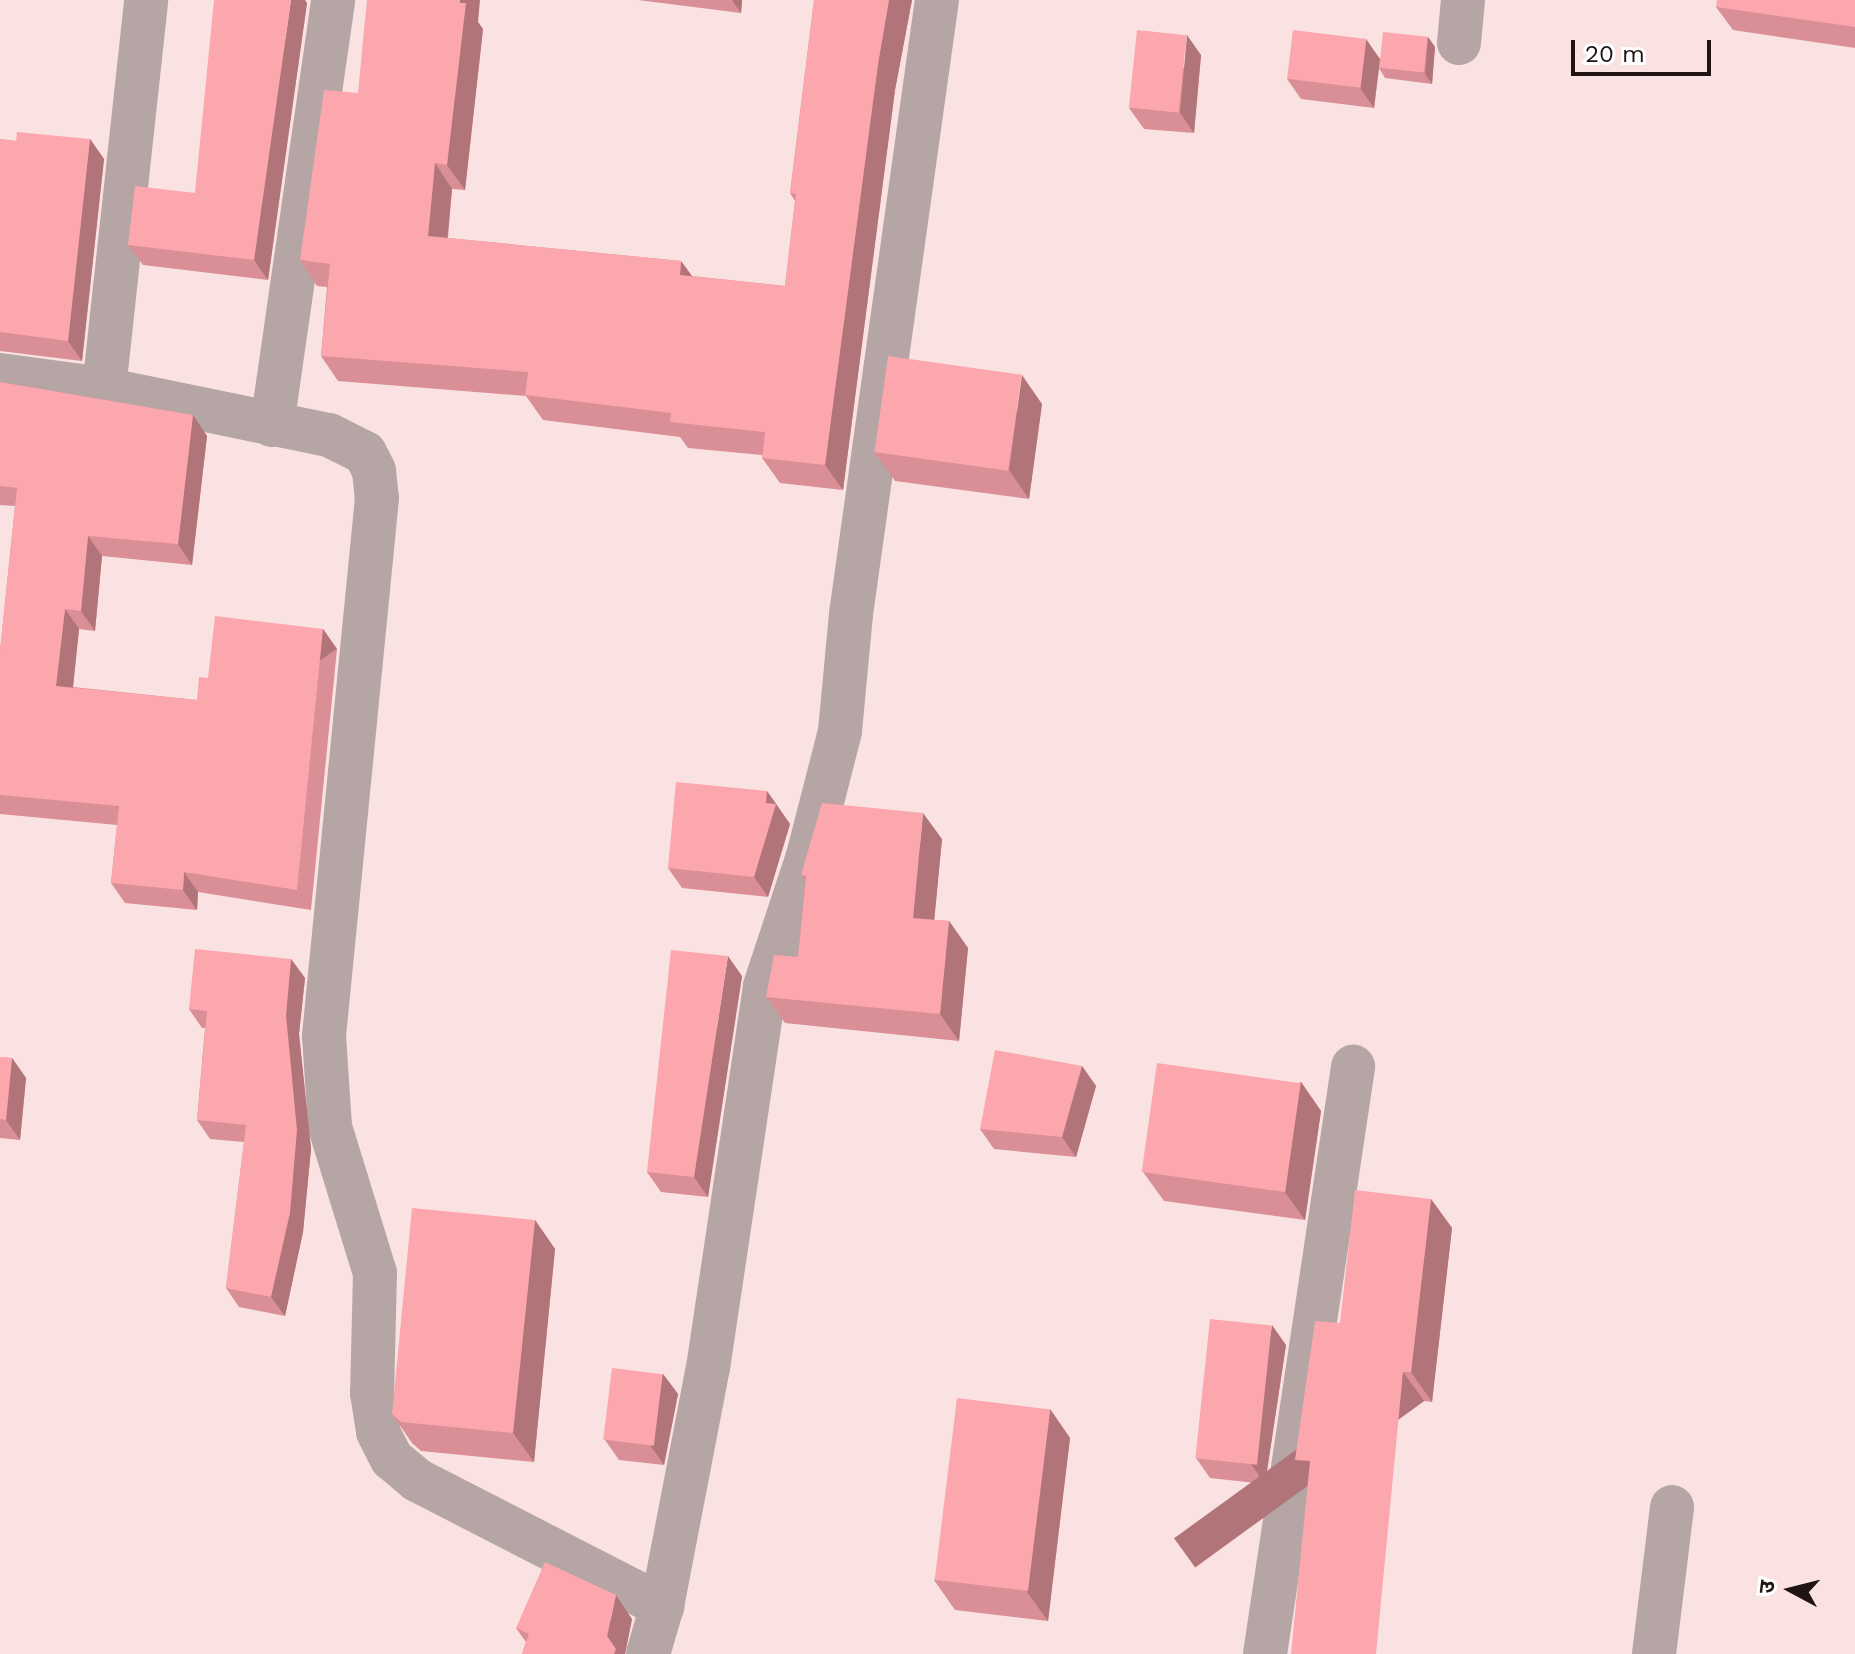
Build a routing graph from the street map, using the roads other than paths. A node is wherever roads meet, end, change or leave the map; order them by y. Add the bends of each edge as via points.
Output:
1 (146, 0) edge
2 (333, 0) edge
3 (937, 0) edge
4 (1463, 0) edge
5 (1459, 43) dead end
6 (0, 375) edge
7 (104, 389) junction
8 (272, 425) junction
9 (1353, 1067) dead end
10 (1672, 1507) dead end
11 (662, 1606) junction
12 (648, 1654) edge
13 (1265, 1654) edge
14 (1654, 1654) edge

1 - 7 street
2 - 8 street
3 - 11 street via 851,614 840,731 765,986 708,1368
4 - 5 street
6 - 7 street
7 - 8 street
8 - 11 street via 349,441 365,453 376,484 324,1036 330,1127 375,1273 372,1393 378,1432 392,1459 417,1480
9 - 13 street
10 - 14 street
11 - 12 street

